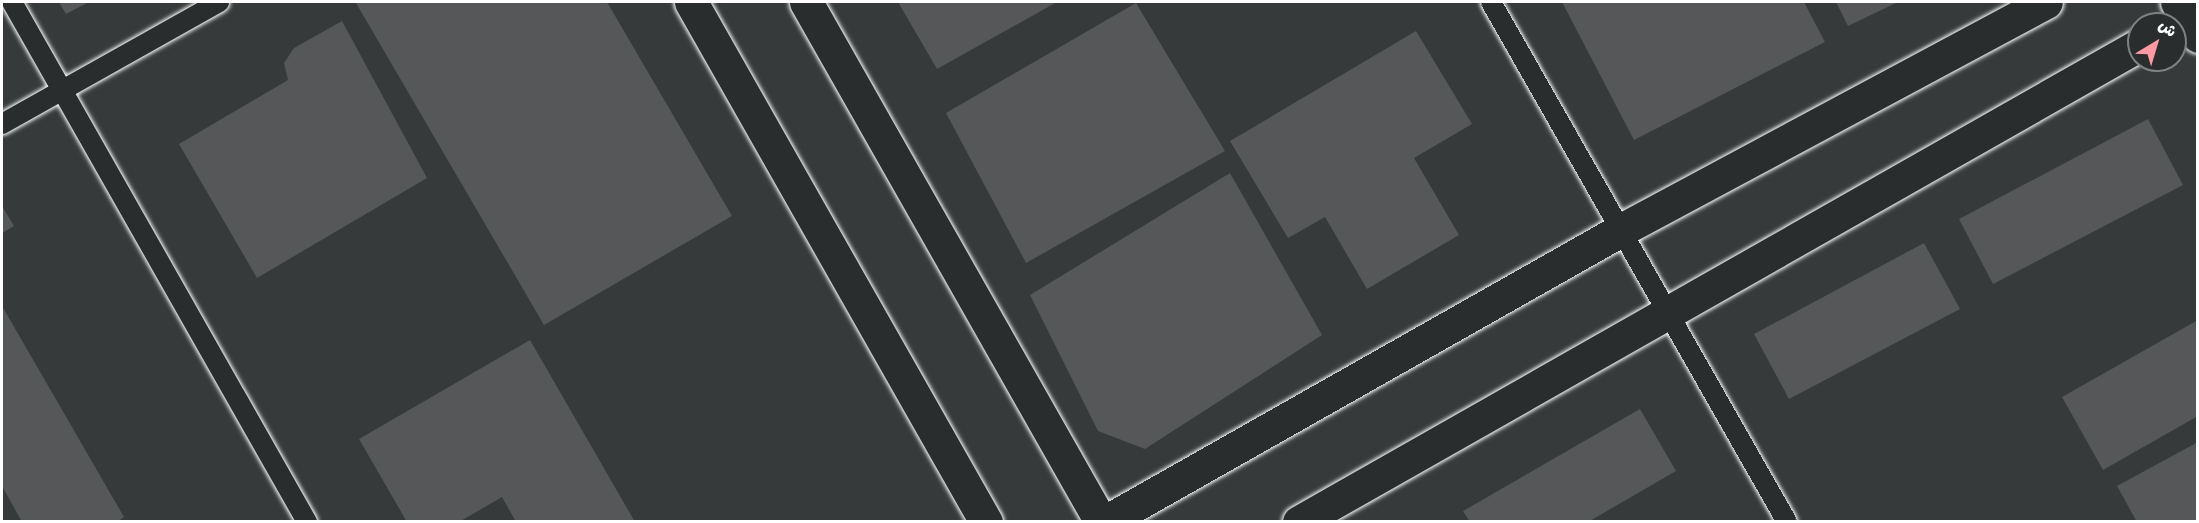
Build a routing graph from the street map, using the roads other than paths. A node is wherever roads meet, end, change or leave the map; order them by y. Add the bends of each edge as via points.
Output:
1 (12, 2) edge
2 (219, 2) edge
3 (691, 2) edge
4 (806, 2) edge
5 (1491, 2) edge
6 (2046, 2) edge
7 (2127, 52) edge
8 (62, 90) junction
9 (2, 124) edge
10 (1621, 230) junction
11 (1668, 312) junction
12 (307, 522) edge
13 (986, 522) edge
14 (1103, 522) edge
15 (1299, 522) edge
16 (1787, 522) edge

1 - 8 lane
2 - 8 lane
3 - 13 street
4 - 14 street
5 - 10 lane
6 - 10 street
7 - 11 street
8 - 9 lane
8 - 12 lane
10 - 11 lane
10 - 14 street
11 - 15 street
11 - 16 lane

